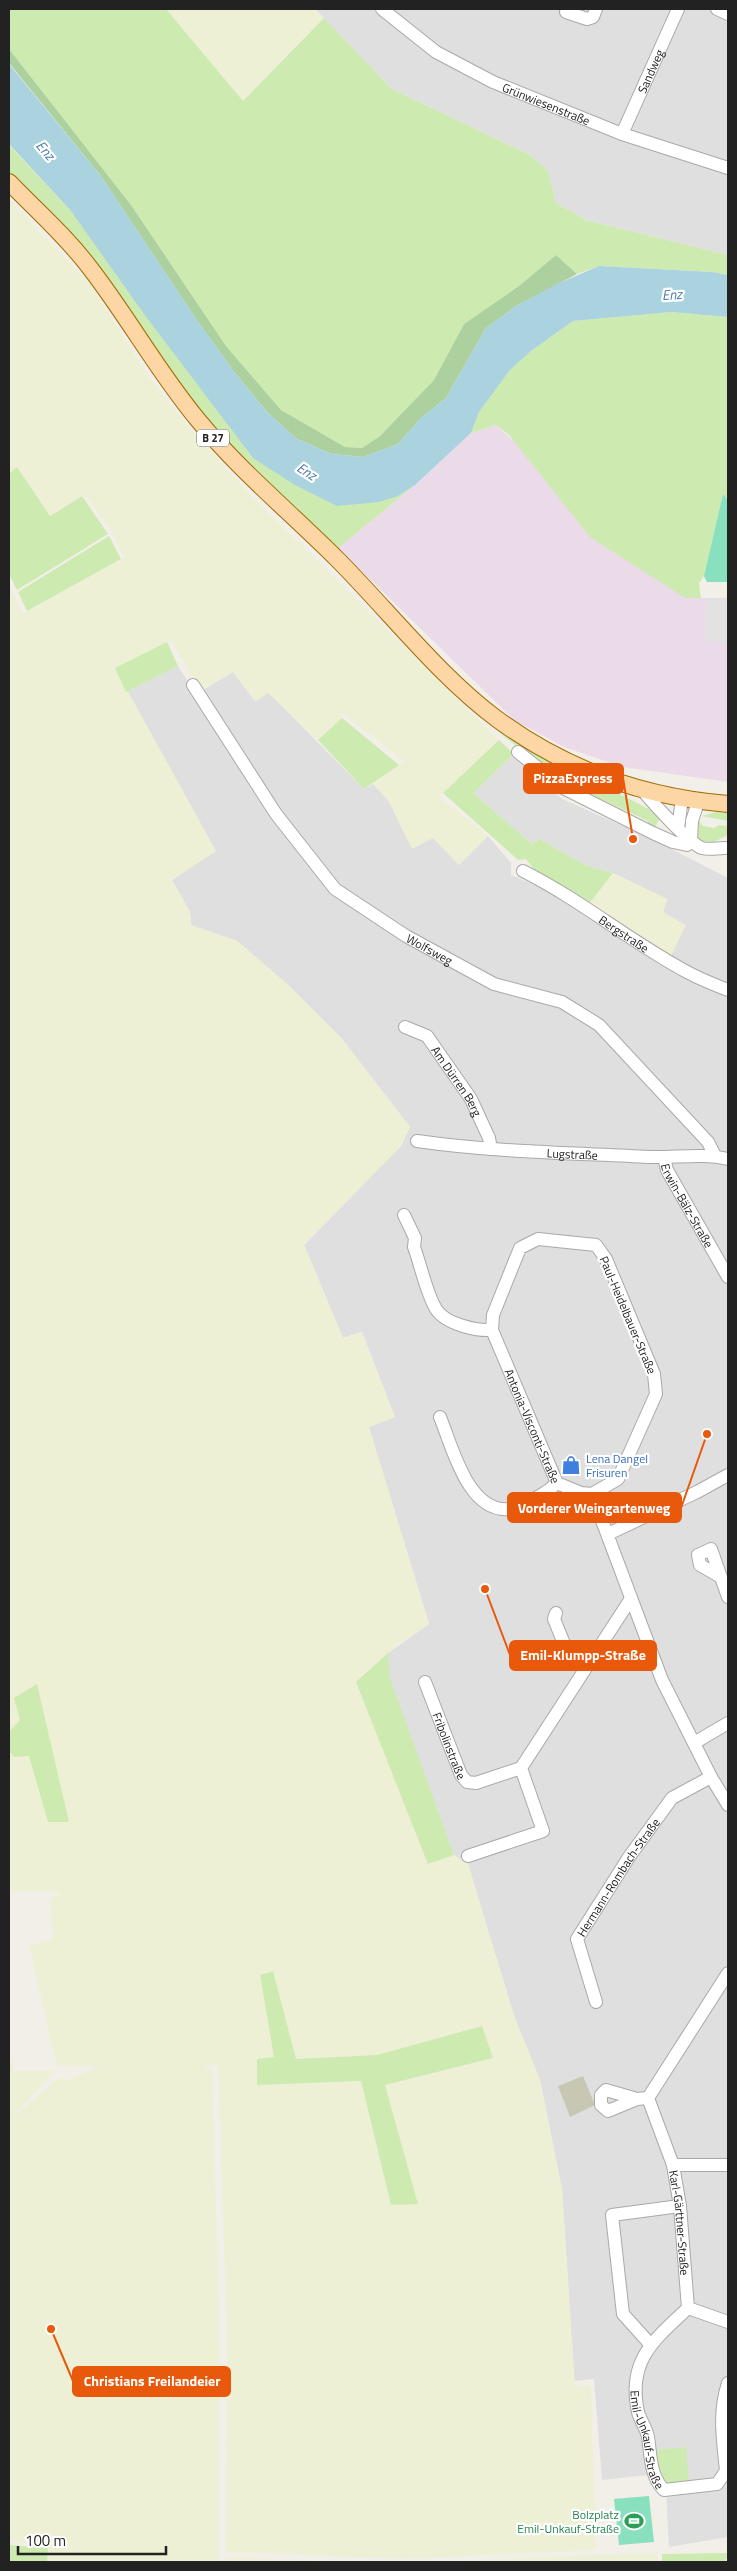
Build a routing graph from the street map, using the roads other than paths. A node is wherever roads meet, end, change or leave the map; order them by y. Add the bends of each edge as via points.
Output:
1 (382, 9) edge
2 (596, 9) edge
3 (678, 9) edge
4 (717, 9) edge
5 (566, 12) dead end
6 (728, 14) edge
7 (622, 134) junction
8 (728, 168) edge
9 (9, 182) edge
10 (194, 685) dead end
11 (518, 752) dead end
12 (643, 792) junction
13 (690, 800) junction
14 (728, 804) edge
15 (675, 824) junction
16 (664, 838) junction
17 (691, 841) junction
18 (727, 849) edge
19 (523, 871) dead end
20 (728, 990) edge
21 (405, 1027) dead end
22 (417, 1141) dead end
23 (491, 1149) junction
24 (715, 1156) junction
25 (664, 1157) junction
26 (728, 1158) edge
27 (404, 1215) dead end
28 (728, 1277) edge
29 (492, 1330) junction
30 (440, 1417) dead end
31 (728, 1475) edge
32 (557, 1484) junction
33 (592, 1494) junction
34 (608, 1534) junction
35 (721, 1577) dead end
36 (728, 1597) edge
37 (630, 1600) junction
38 (556, 1613) dead end
39 (586, 1666) junction
40 (425, 1682) dead end
41 (728, 1723) edge
42 (694, 1743) junction
43 (521, 1768) junction
44 (711, 1777) junction
45 (728, 1805) edge
46 (468, 1856) dead end
47 (728, 1973) edge
48 (596, 2002) dead end
49 (673, 2164) junction
50 (728, 2165) edge
51 (680, 2206) junction
52 (688, 2308) junction
53 (728, 2322) edge
54 (650, 2344) junction
55 (728, 2383) edge

1 - 7 street, Grünwiesenstraße via 436,52 465,68
2 - 5 street via 593,18 587,19
3 - 7 street, Sandweg
4 - 6 street
7 - 8 street, Grünwiesenstraße
9 - 12 main road, B 27 via 79,254 168,383 217,443 334,556 476,702 563,760
10 - 24 street, Wolfsweg via 276,814 335,889 415,941 494,984 562,1002 588,1017 708,1142
11 - 16 street via 563,788
12 - 13 main road, B 27
12 - 15 street
13 - 14 main road, B 27
13 - 15 street
13 - 17 street
15 - 16 street
15 - 17 street
16 - 17 street via 687,846
17 - 18 street via 703,848
19 - 20 street, Bergstraße via 690,974
21 - 23 street, Am Dürren Berg via 427,1036 471,1099
22 - 23 street, Lugstraße
23 - 25 street, Lugstraße
24 - 25 street, Lugstraße
24 - 26 street, Lugstraße
25 - 28 street, Erwin-Bälz-Straße via 667,1170
27 - 29 street via 415,1238 414,1247 435,1309 443,1317 479,1331
29 - 32 street, Antonia-Visconti-Straße
29 - 33 street, Paul-Heidelbauer-Straße via 493,1315 520,1248 538,1239 596,1245 606,1259 654,1374 656,1394 618,1479
30 - 32 street via 469,1486 485,1502 510,1509 543,1496
31 - 34 street
32 - 33 street, Antonia-Visconti-Straße
33 - 34 street
34 - 37 street
35 - 36 street
37 - 39 street
37 - 42 street via 662,1680
38 - 39 street via 554,1619 567,1651
39 - 43 street
40 - 43 street, Fribolinstraße via 461,1775 467,1782 476,1783
41 - 42 street
42 - 44 street
43 - 46 street via 543,1831
44 - 45 street
44 - 48 street, Hermann-Rombach-Straße via 672,1798 577,1939
47 - 49 street, Karl-Gärttner-Straße via 643,2098
49 - 50 street
49 - 51 street, Karl-Gärttner-Straße
51 - 52 street, Karl-Gärttner-Straße
51 - 54 street via 612,2215 623,2314
52 - 53 street
52 - 54 street, Emil-Unkauf-Straße
54 - 55 street, Emil-Unkauf-Straße via 640,2364 635,2388 655,2481 664,2490 717,2484 726,2471 721,2420

